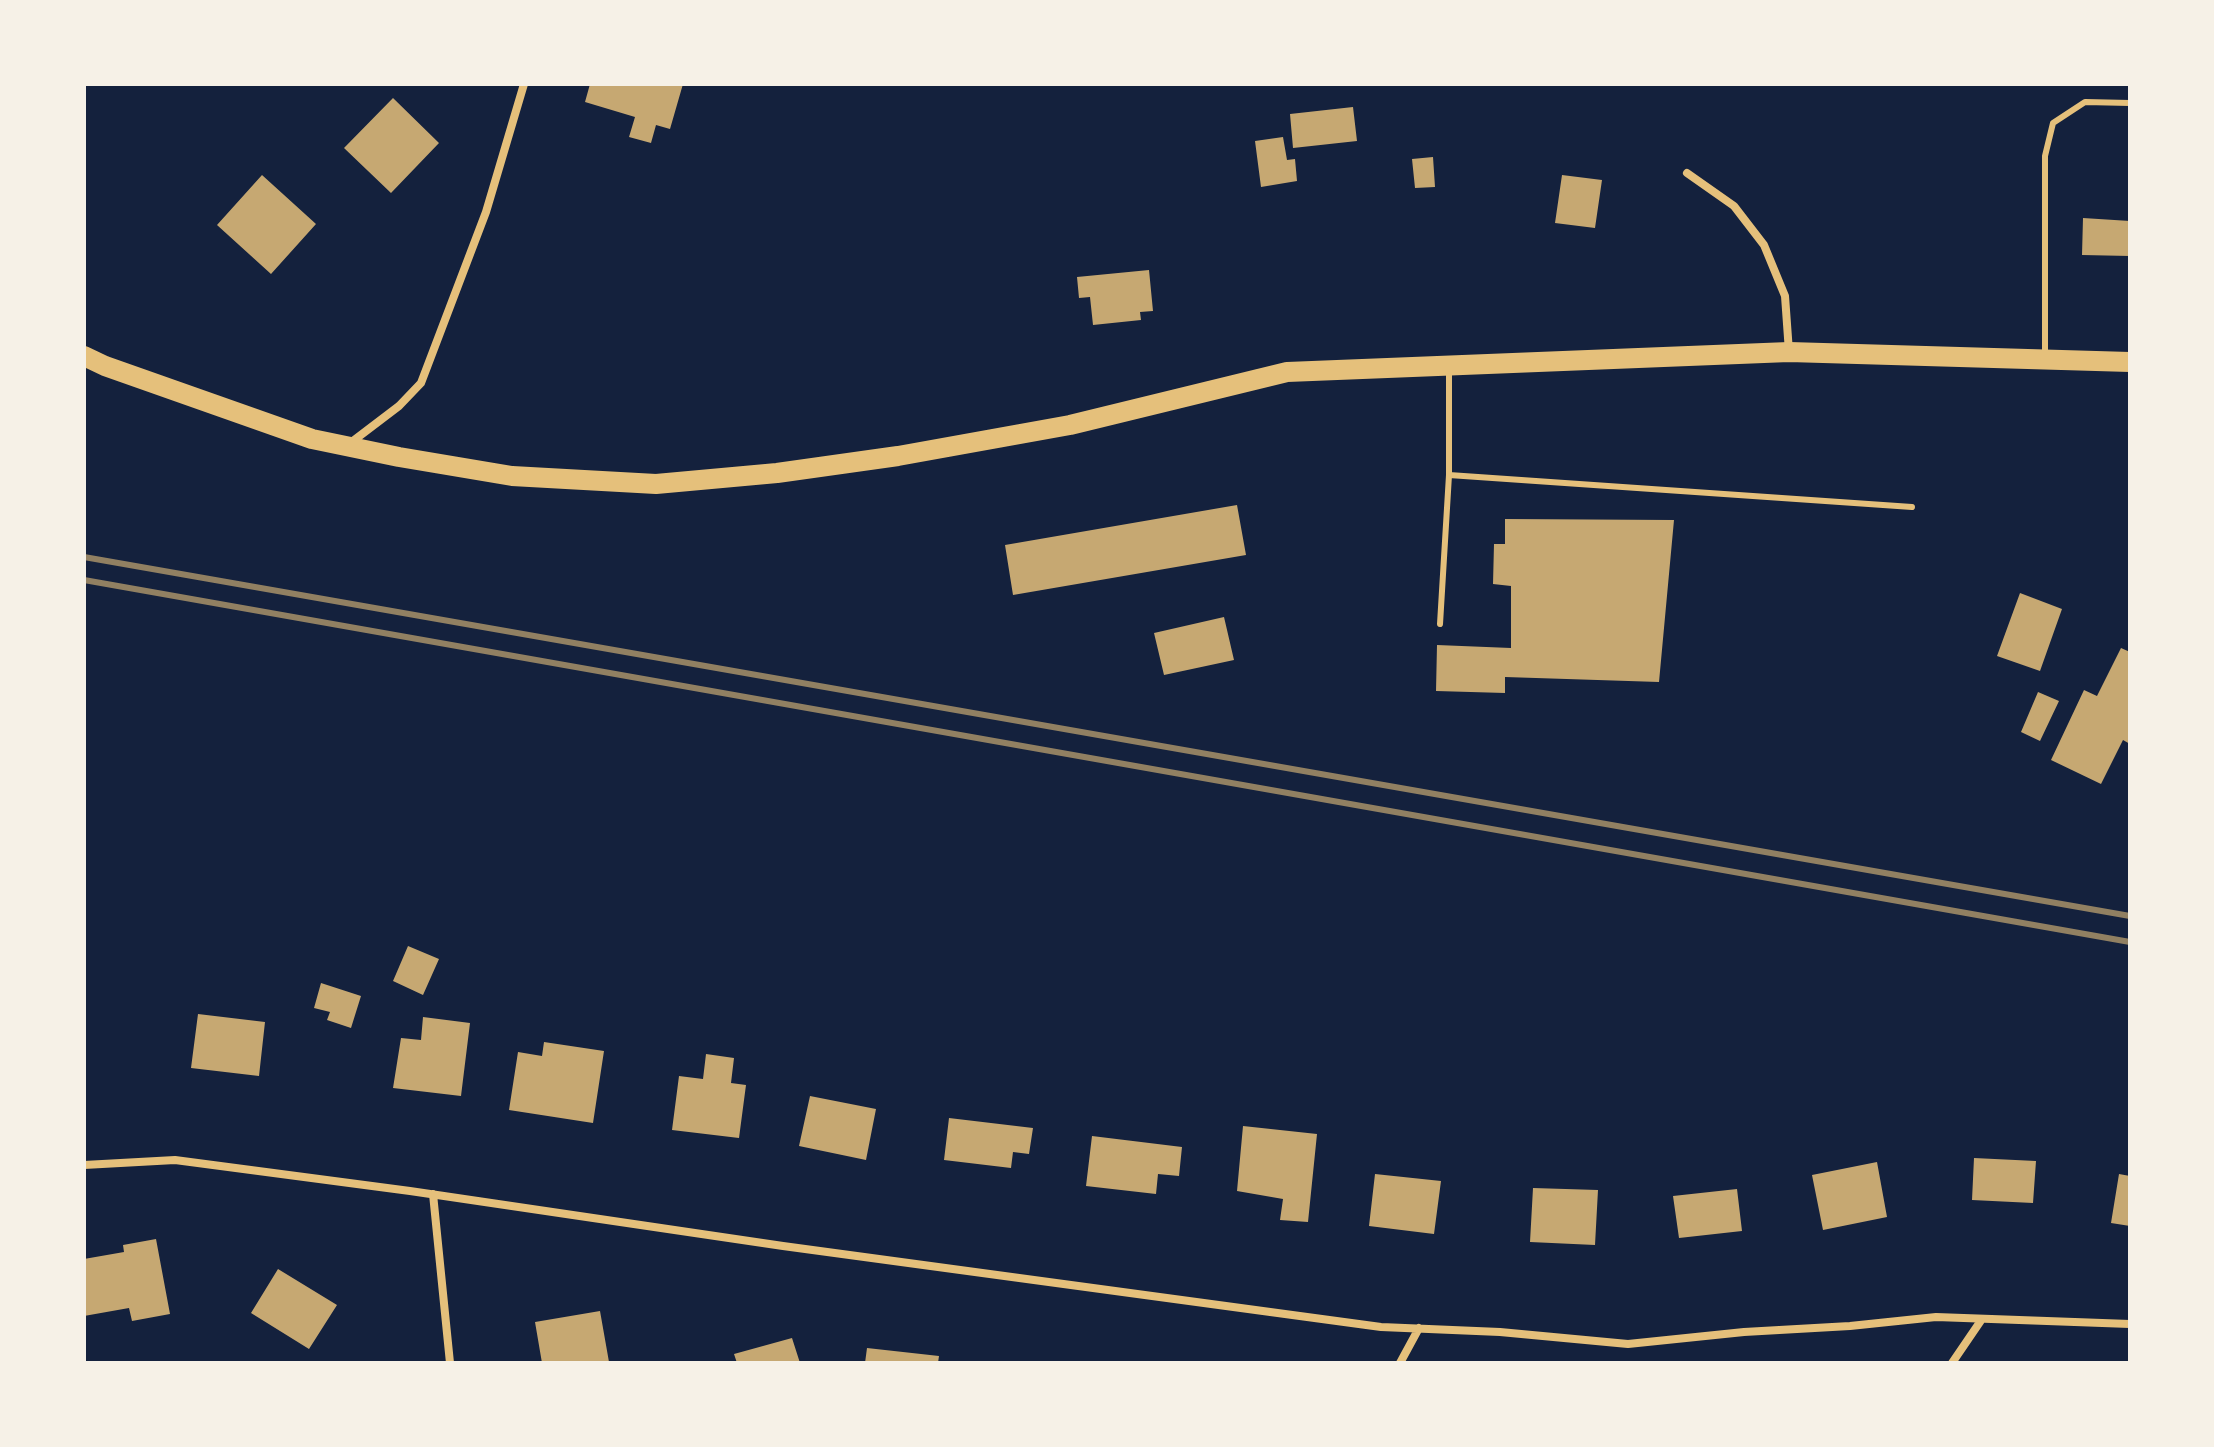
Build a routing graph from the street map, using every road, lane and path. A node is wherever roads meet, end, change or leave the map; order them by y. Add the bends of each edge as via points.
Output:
1 (524, 84) edge
2 (2130, 103) edge
3 (1687, 173) dead end
4 (1789, 352) junction
5 (84, 356) edge
6 (2045, 361) junction
7 (2130, 362) edge
8 (1449, 365) junction
9 (347, 446) junction
10 (1449, 475) junction
11 (1912, 507) dead end
12 (1440, 624) dead end
13 (84, 1165) edge
14 (433, 1194) junction
15 (1982, 1319) junction
16 (2130, 1324) edge
17 (1419, 1328) junction
18 (450, 1363) edge
19 (1400, 1363) edge
20 (1952, 1363) edge

1 - 9 street via 486,212 421,383
2 - 6 lane via 2085,102 2053,123 2045,156
3 - 4 street via 1734,206 1764,245 1785,296
4 - 6 main road
4 - 8 main road
5 - 9 main road via 312,439
6 - 7 main road
8 - 9 main road via 1287,372 1070,425 914,454 656,484 512,476
8 - 10 lane
10 - 11 lane
10 - 12 lane
13 - 14 street via 175,1160
14 - 17 street via 1184,1301
14 - 18 street
15 - 16 street
15 - 17 street via 1936,1317 1628,1344
15 - 20 street
17 - 19 street

